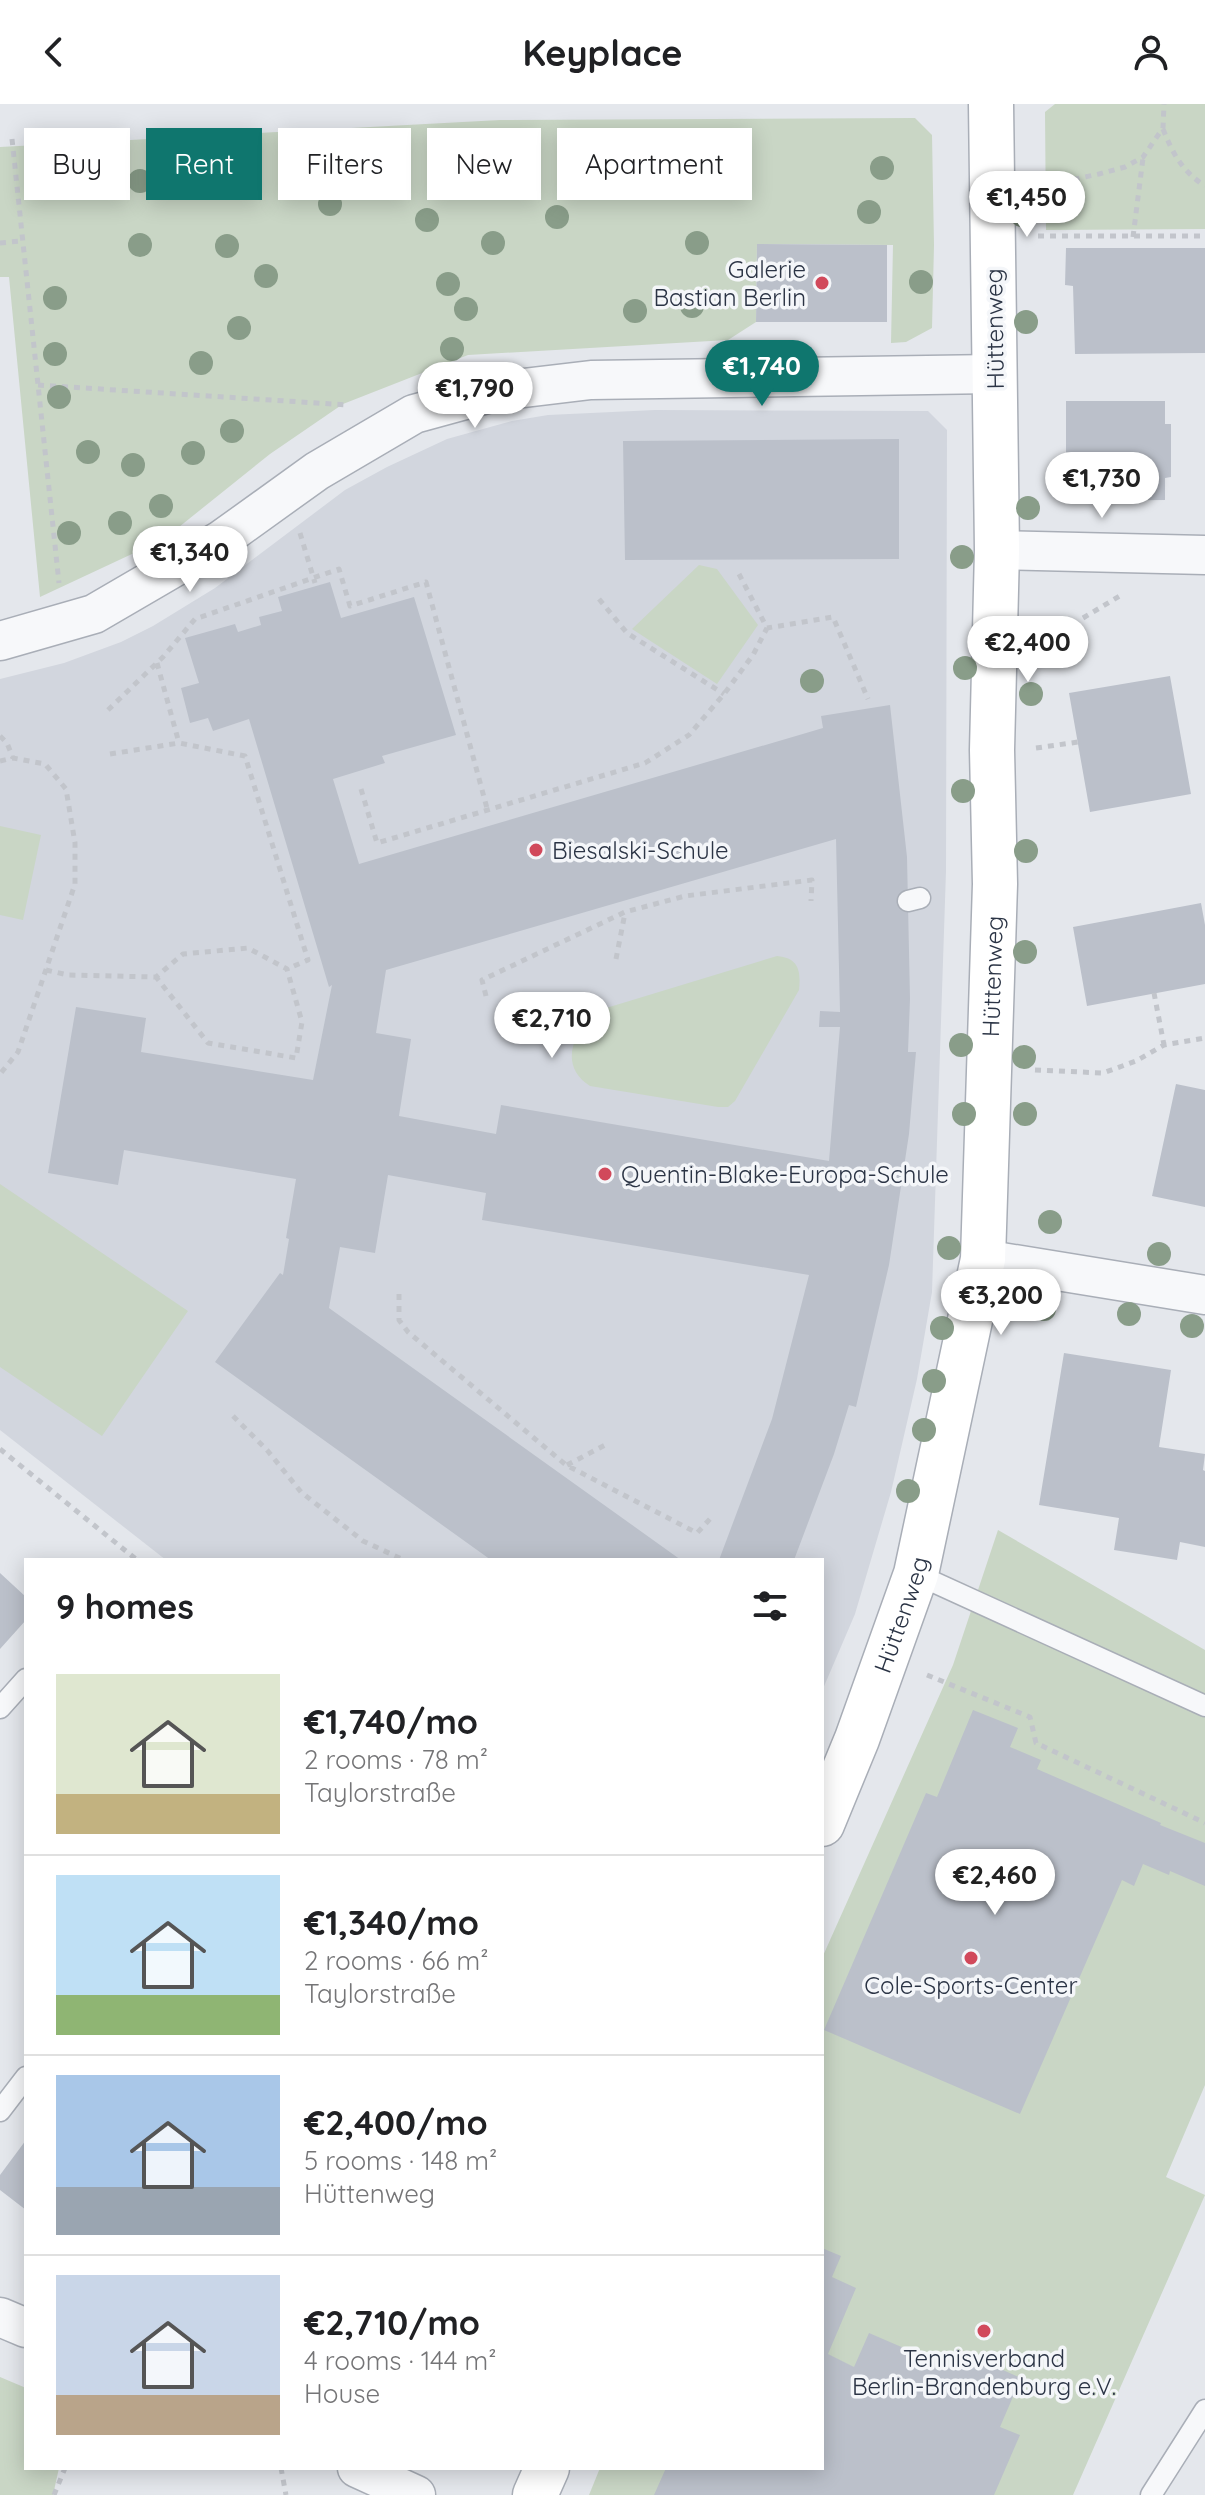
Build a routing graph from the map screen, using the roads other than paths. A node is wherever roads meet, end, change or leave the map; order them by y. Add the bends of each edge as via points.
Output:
1 (991, 104) edge
2 (994, 374) junction
3 (997, 550) junction
4 (1205, 555) edge
5 (0, 641) edge
6 (983, 1259) junction
7 (1205, 1295) edge
8 (916, 1574) junction
9 (24, 1681) edge
10 (1205, 1706) edge
11 (0, 1708) edge
12 (824, 1819) edge
13 (24, 2080) edge
14 (0, 2111) edge
15 (0, 2317) edge
16 (24, 2327) edge
17 (1205, 2410) edge
18 (361, 2470) edge
19 (546, 2470) edge
20 (416, 2495) edge
21 (535, 2495) edge
22 (1151, 2495) edge

1 - 2 main road, Hüttenweg
2 - 3 main road, Hüttenweg
2 - 5 street via 591,380 498,391 414,414 317,471 221,540 94,614
3 - 4 street
3 - 6 main road, Hüttenweg via 995,884
6 - 7 street
6 - 8 main road, Hüttenweg
8 - 10 lane
8 - 12 main road, Hüttenweg
9 - 11 lane
13 - 14 lane
15 - 16 street
17 - 22 lane
18 - 20 street
19 - 21 main road

